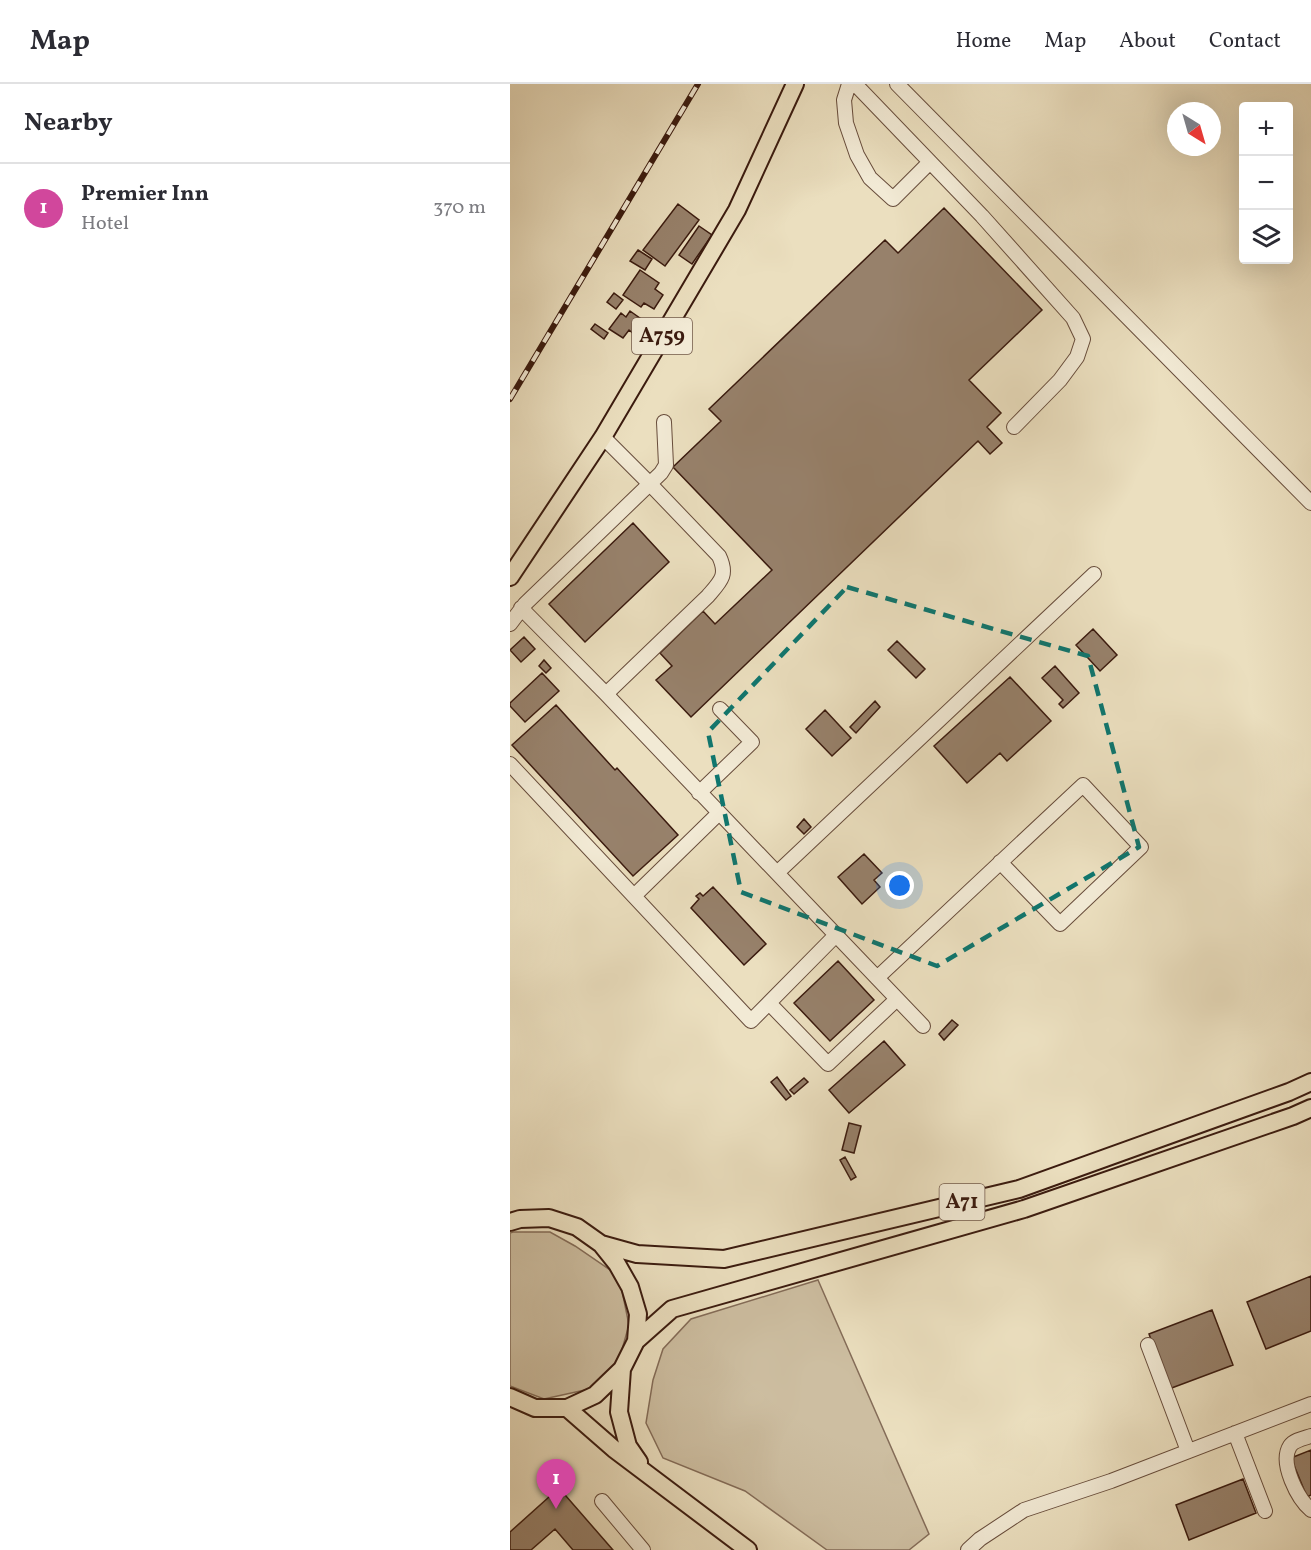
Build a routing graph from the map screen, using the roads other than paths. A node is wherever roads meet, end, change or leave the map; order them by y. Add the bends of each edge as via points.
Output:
1 (795, 84) edge
2 (849, 84) edge
3 (855, 84) edge
4 (897, 84) edge
5 (930, 162) junction
6 (664, 422) dead end
7 (1014, 427) dead end
8 (603, 437) junction
9 (650, 484) junction
10 (1311, 503) edge
11 (1094, 574) dead end
12 (510, 578) edge
13 (521, 608) junction
14 (510, 624) edge
15 (606, 694) junction
16 (720, 709) dead end
17 (510, 764) edge
18 (699, 793) junction
19 (719, 813) junction
20 (1000, 862) junction
21 (777, 873) junction
22 (634, 896) junction
23 (836, 935) junction
24 (877, 978) junction
25 (897, 999) junction
26 (769, 1003) junction
27 (923, 1026) dead end
28 (1311, 1082) edge
29 (1311, 1108) edge
30 (510, 1210) edge
31 (542, 1218) junction
32 (510, 1221) edge
33 (601, 1244) junction
34 (636, 1341) junction
35 (1148, 1345) dead end
36 (622, 1369) junction
37 (510, 1397) edge
38 (1311, 1404) edge
39 (567, 1408) junction
40 (1234, 1433) junction
41 (1311, 1436) edge
42 (1188, 1451) junction
43 (644, 1472) junction
44 (602, 1501) dead end
45 (1311, 1510) edge
46 (1265, 1511) dead end
47 (643, 1550) edge
48 (748, 1550) edge
49 (968, 1550) edge

1 - 8 main road, A759 via 737,210
2 - 5 street via 844,100 846,123 870,178 893,199
3 - 5 street
4 - 10 street
5 - 7 street via 1073,318 1083,339 1077,357 1060,380
6 - 9 street via 666,465
8 - 9 street
8 - 12 main road, A759
9 - 13 street
9 - 15 street via 719,556 723,575 708,596
11 - 21 street
13 - 14 street
13 - 15 street
15 - 18 street
16 - 18 street via 752,742
17 - 22 street
18 - 19 street
19 - 21 street
19 - 22 street
20 - 20 street via 1083,785 1141,847 1060,924
20 - 24 street
21 - 23 street
22 - 26 street via 751,1021
23 - 24 street
23 - 26 street
24 - 25 street
25 - 26 street via 828,1064
25 - 27 street
28 - 33 main road, A71 via 1019,1189 724,1259 637,1254
29 - 34 main road, A71 via 1024,1209 672,1309
30 - 31 main road
31 - 32 main road, A71
31 - 33 main road, A71 via 577,1227
33 - 34 main road, A71 via 630,1287 638,1314
34 - 36 main road, A71
35 - 42 street
36 - 39 main road, A71 via 595,1395
36 - 43 main road via 619,1412 628,1446
37 - 39 main road, A71 via 535,1408
38 - 40 street
39 - 43 main road
40 - 42 street
40 - 46 street
41 - 45 street via 1290,1446 1287,1460 1294,1486
42 - 49 street via 1112,1482 1024,1510
43 - 48 main road
44 - 47 street

